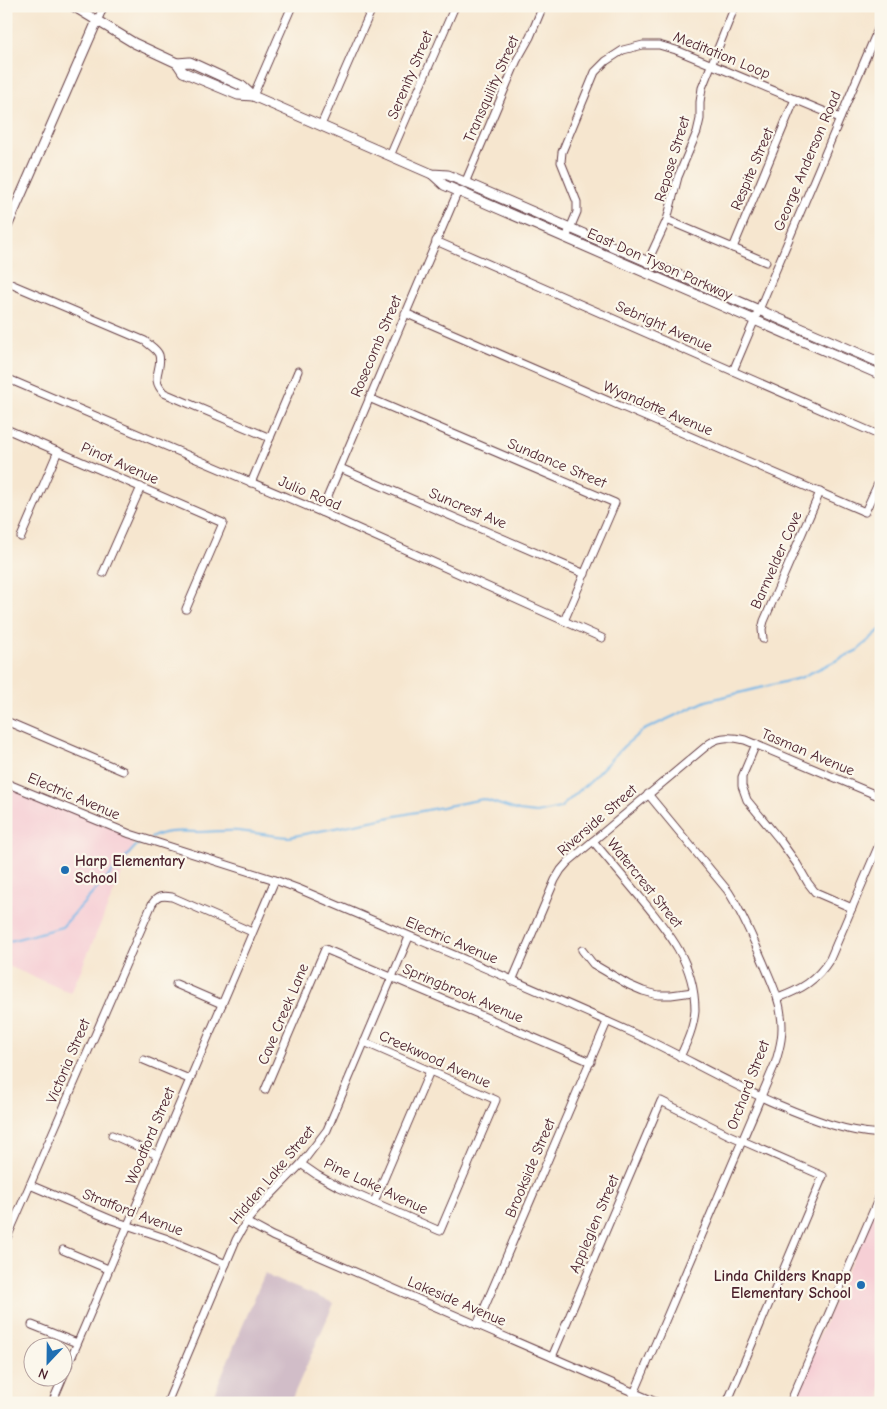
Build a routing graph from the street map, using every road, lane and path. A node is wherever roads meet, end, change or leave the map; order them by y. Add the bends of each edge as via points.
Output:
1 (73, 6) edge
2 (104, 6) edge
3 (292, 6) edge
4 (372, 6) edge
5 (455, 6) edge
6 (543, 6) edge
7 (735, 6) edge
8 (97, 21) junction
9 (881, 22) edge
10 (711, 64) junction
11 (253, 96) junction
12 (795, 100) junction
13 (840, 118) junction
14 (321, 126) junction
15 (390, 156) junction
16 (432, 174) junction
17 (465, 183) junction
18 (458, 191) junction
19 (667, 220) junction
20 (6, 229) edge
21 (570, 229) junction
22 (566, 238) junction
23 (436, 242) junction
24 (733, 248) junction
25 (766, 262) dead end
26 (648, 263) junction
27 (6, 282) edge
28 (758, 311) junction
29 (405, 314) junction
30 (754, 320) junction
31 (881, 364) edge
32 (733, 370) junction
33 (298, 371) dead end
34 (881, 375) edge
35 (6, 378) edge
36 (369, 398) junction
37 (6, 429) edge
38 (881, 436) edge
39 (270, 438) junction
40 (58, 451) junction
41 (340, 468) junction
42 (881, 477) edge
43 (251, 483) junction
44 (141, 487) junction
45 (820, 492) junction
46 (321, 512) junction
47 (20, 537) dead end
48 (103, 573) dead end
49 (585, 574) junction
50 (186, 609) dead end
51 (564, 621) junction
52 (602, 638) dead end
53 (764, 639) dead end
54 (6, 721) edge
55 (724, 737) joint
56 (756, 744) junction
57 (123, 771) dead end
58 (6, 783) edge
59 (648, 794) junction
60 (881, 797) edge
61 (881, 840) edge
62 (593, 841) junction
63 (275, 880) junction
64 (852, 908) junction
65 (252, 932) junction
66 (409, 937) junction
67 (325, 949) joint
68 (582, 950) dead end
69 (392, 978) junction
70 (512, 981) junction
71 (176, 984) dead end
72 (693, 992) junction
73 (778, 998) junction
74 (222, 1004) junction
75 (607, 1022) junction
76 (364, 1042) junction
77 (680, 1057) junction
78 (144, 1060) dead end
79 (591, 1062) junction
80 (430, 1071) junction
81 (189, 1079) junction
82 (265, 1090) dead end
83 (760, 1097) junction
84 (881, 1134) edge
85 (112, 1135) dead end
86 (742, 1141) junction
87 (157, 1155) junction
88 (301, 1164) junction
89 (30, 1185) junction
90 (881, 1193) edge
91 (374, 1202) junction
92 (246, 1222) junction
93 (127, 1225) junction
94 (440, 1231) joint
95 (6, 1240) edge
96 (63, 1250) dead end
97 (226, 1264) junction
98 (108, 1269) junction
99 (32, 1325) dead end
100 (477, 1325) junction
101 (77, 1344) junction
102 (552, 1357) junction
103 (634, 1392) junction
104 (52, 1403) edge
105 (167, 1403) edge
106 (630, 1403) edge
107 (658, 1403) edge
108 (727, 1403) edge
109 (790, 1403) edge

1 - 8 main road, East Don Tyson Parkway
2 - 8 street
3 - 11 street
4 - 14 street
5 - 15 street, Serenity Street
6 - 17 street, Transquility Street
7 - 10 street, Repose Street
8 - 11 main road, East Don Tyson Parkway via 129,41 177,63 190,62 242,86
8 - 20 main road
9 - 13 street, George Anderson Road
10 - 12 street, Meditation Loop
10 - 19 street, Repose Street via 702,88 697,132 678,177
10 - 21 street, Meditation Loop via 659,45 643,45 623,50 595,72 562,152 561,162 577,202 577,212
11 - 14 main road, East Don Tyson Parkway
12 - 13 street, Meditation Loop
12 - 24 street, Respite Street
13 - 28 street, George Anderson Road
14 - 15 main road, East Don Tyson Parkway
15 - 16 main road, East Don Tyson Parkway
16 - 17 main road, East Don Tyson Parkway via 448,175
16 - 18 main road, East Don Tyson Parkway via 444,185
17 - 21 main road, East Don Tyson Parkway
18 - 22 main road, East Don Tyson Parkway
18 - 23 street, Rosecomb Street
19 - 24 street
19 - 26 street, Repose Street
21 - 22 street, Meditation Loop
21 - 26 main road, East Don Tyson Parkway
22 - 30 main road, East Don Tyson Parkway
23 - 29 street, Rosecomb Street
23 - 32 street, Sebright Avenue
24 - 25 street
26 - 28 main road, East Don Tyson Parkway
27 - 39 street via 144,341 159,355 156,379 164,393
28 - 30 street, George Anderson Road
28 - 31 main road, East Don Tyson Parkway
29 - 36 street, Rosecomb Street
29 - 45 street, Wyandotte Avenue
30 - 32 street, George Anderson Road
30 - 34 main road, East Don Tyson Parkway
32 - 38 street, Sebright Avenue
33 - 39 street
35 - 43 street, Julio Road
36 - 41 street, Rosecomb Street
36 - 49 street, Sundance Street via 615,503
37 - 40 street, Pinot Avenue
39 - 43 street
40 - 44 street, Pinot Avenue
40 - 47 street
41 - 46 street, Rosecomb Street
41 - 49 street, Suncrest Ave
42 - 45 street, Wyandotte Avenue via 866,512
43 - 46 street, Julio Road
44 - 48 street
44 - 50 street, Pinot Avenue via 223,523
45 - 53 street, Barnvelder Cove via 764,621
46 - 51 street, Julio Road
49 - 51 street, Sundance Street
51 - 52 street, Julio Road
54 - 57 street
55 - 56 street, Tasman Avenue
55 - 59 street, Riverside Street via 710,743
56 - 60 street, Tasman Avenue
56 - 64 street via 742,777 747,800 779,838 816,892
58 - 63 street, Electric Avenue via 130,834
59 - 62 street, Riverside Street
59 - 73 street, Orchard Street via 733,899
61 - 64 street
62 - 70 street, Riverside Street via 561,870
62 - 72 street, Watercrest Street via 674,940 691,977
63 - 65 street, Woodford Street
63 - 66 street, Electric Avenue
64 - 73 street via 823,970 799,990
65 - 74 street, Woodford Street
65 - 89 street, Victoria Street via 172,897 159,896 152,904
66 - 69 street, Hidden Lake Street
66 - 70 street, Electric Avenue
67 - 69 street, Springbrook Avenue
67 - 82 street, Cave Creek Lane
68 - 72 street via 593,964 643,991 671,995
69 - 76 street, Hidden Lake Street
69 - 79 street, Springbrook Avenue
70 - 75 street, Electric Avenue
71 - 74 street
72 - 77 street, Watercrest Street via 695,1011
73 - 83 street, Orchard Street via 782,1016 779,1051
74 - 81 street, Woodford Street
75 - 77 street, Electric Avenue
75 - 79 street, Brookside Street
76 - 80 street, Creekwood Avenue
76 - 88 street, Hidden Lake Street via 327,1130
77 - 83 street, Electric Avenue
78 - 81 street
79 - 100 street, Brookside Street
80 - 91 street
80 - 94 street, Creekwood Avenue via 496,1100
81 - 87 street, Woodford Street
83 - 84 street, Electric Avenue via 826,1124
83 - 86 street, Orchard Street
85 - 87 street
86 - 102 street, Appleglen Street via 661,1101
86 - 103 street, Orchard Street
86 - 108 street via 823,1176
87 - 93 street, Woodford Street
88 - 91 street, Pine Lake Avenue via 336,1186
88 - 92 street, Hidden Lake Street
89 - 93 street, Stratford Avenue
89 - 95 street, Victoria Street
90 - 109 street
91 - 94 street, Pine Lake Avenue
92 - 97 street, Hidden Lake Street
92 - 100 street, Lakeside Avenue
93 - 97 street, Stratford Avenue
93 - 98 street, Woodford Street
96 - 98 street
97 - 105 street, Hidden Lake Street
98 - 101 street, Woodford Street
99 - 101 street
100 - 102 street, Lakeside Avenue
101 - 104 street, Woodford Street
102 - 103 street, Lakeside Avenue
103 - 106 street, Orchard Street
103 - 107 street, Lakeside Avenue

